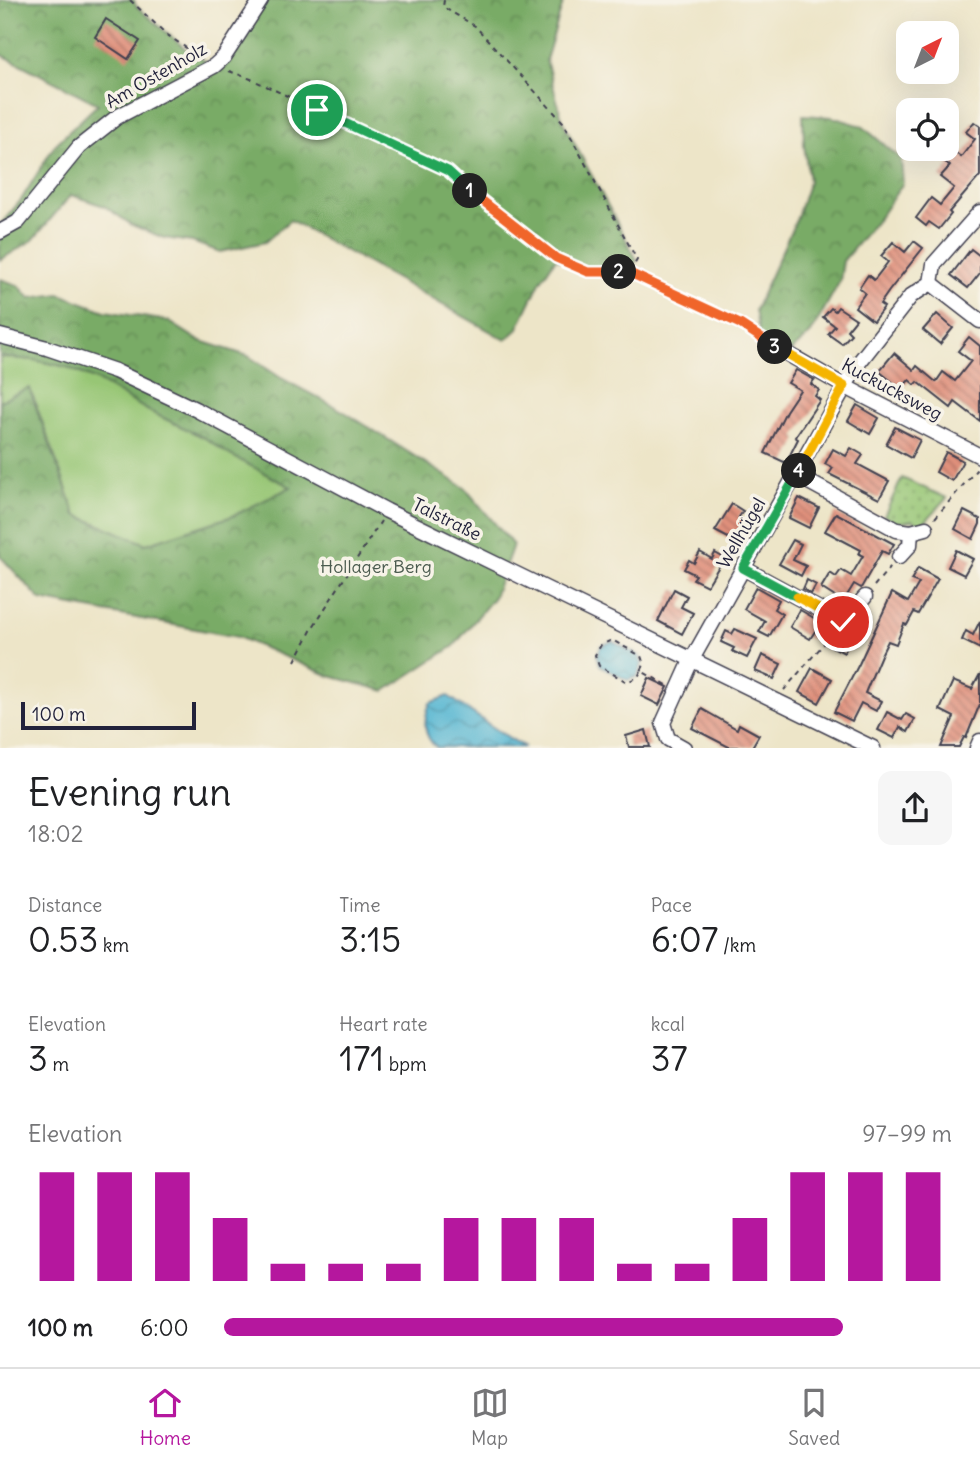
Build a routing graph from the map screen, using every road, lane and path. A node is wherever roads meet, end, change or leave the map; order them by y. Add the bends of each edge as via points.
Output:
1 (130, 0) edge
2 (261, 0) edge
3 (444, 0) edge
4 (214, 66) junction
5 (980, 212) edge
6 (0, 232) edge
7 (630, 273) junction
8 (931, 283) junction
9 (980, 321) edge
10 (0, 336) edge
11 (788, 354) joint
12 (844, 386) junction
13 (980, 456) edge
14 (980, 466) edge
15 (796, 475) junction
16 (387, 511) junction
17 (919, 530) junction
18 (899, 557) joint
19 (743, 568) junction
20 (865, 597) joint
21 (848, 625) junction
22 (691, 661) junction
23 (295, 662) dead end
24 (641, 671) junction
25 (677, 691) junction
26 (778, 702) junction
27 (980, 741) edge
28 (684, 747) edge
29 (873, 747) edge
30 (977, 747) edge

1 - 4 path via 166,34
2 - 4 street, Am Ostenholz
3 - 7 path via 443,7 475,26 563,122 637,260
4 - 6 street, Am Ostenholz via 117,117 79,148 18,222
4 - 7 path via 448,171 556,258 588,272
5 - 8 street via 934,264
7 - 11 path via 728,318
8 - 9 street
8 - 12 street, Wellhügel via 911,296
10 - 16 street, Talstraße via 115,371
11 - 12 street, Kuckucksweg
12 - 13 street, Kuckucksweg
12 - 15 street, Wellhügel
14 - 17 path
15 - 17 street via 897,530
15 - 19 street, Wellhügel
16 - 22 street, Talstraße
16 - 23 path
17 - 18 street
18 - 20 path
19 - 21 street
19 - 22 street, Wellhügel
20 - 21 street
21 - 26 path via 783,691
22 - 25 street, Wellhügel
22 - 26 street, Talstraße
24 - 24 path via 641,656 612,640 601,645 595,655 599,666 627,682
24 - 25 path
25 - 28 street, Wellhügel via 663,723 668,739
26 - 29 street, Talstraße
27 - 30 street

